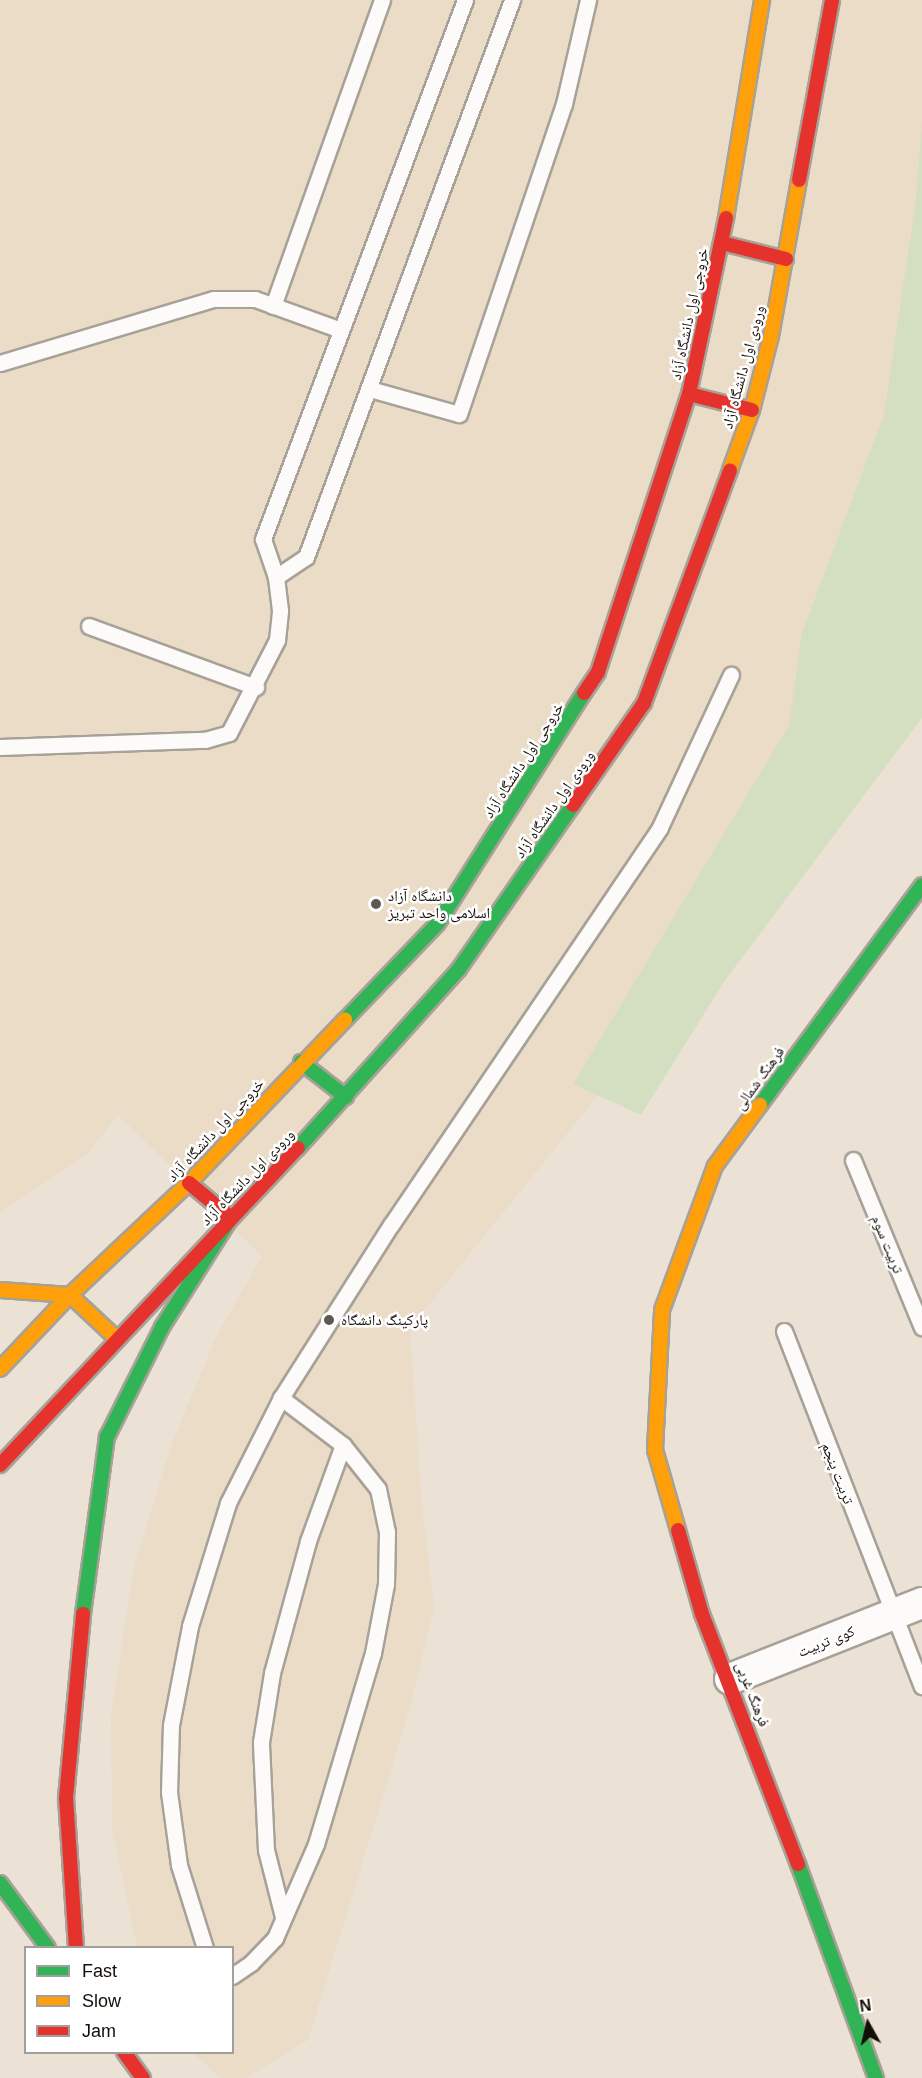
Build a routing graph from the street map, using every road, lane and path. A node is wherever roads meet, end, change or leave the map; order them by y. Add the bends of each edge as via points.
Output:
1 (382, 0) edge
2 (465, 0) edge
3 (512, 0) edge
4 (588, 0) edge
5 (762, 0) edge
6 (832, 0) edge
7 (722, 243) junction
8 (786, 259) junction
9 (273, 306) junction
10 (341, 330) junction
11 (0, 363) edge
12 (370, 389) junction
13 (689, 394) junction
14 (752, 410) junction
15 (276, 577) junction
16 (89, 626) dead end
17 (731, 675) dead end
18 (256, 687) junction
19 (0, 747) edge
20 (922, 885) edge
21 (301, 1062) junction
22 (346, 1097) junction
23 (853, 1160) dead end
24 (189, 1184) junction
25 (231, 1218) junction
26 (0, 1290) edge
27 (70, 1295) junction
28 (662, 1310) joint
29 (922, 1327) edge
30 (784, 1331) dead end
31 (116, 1338) junction
32 (0, 1369) edge
33 (281, 1398) junction
34 (343, 1445) junction
35 (0, 1465) edge
36 (922, 1603) edge
37 (893, 1614) junction
38 (730, 1679) junction
39 (922, 1686) edge
40 (0, 1883) edge
41 (283, 1917) junction
42 (47, 1946) edge
43 (76, 1946) edge
44 (205, 1946) edge
45 (234, 1974) edge
46 (125, 2054) edge
47 (143, 2078) edge
48 (876, 2078) edge

1 - 9 lane
2 - 10 lane
3 - 12 lane
4 - 12 lane via 564,104 459,414
5 - 7 main road, خروجی اول دانشگاه آزاد
6 - 8 main road, ورودی اول دانشگاه آزاد
7 - 8 main road
7 - 13 main road, خروجی اول دانشگاه آزاد
8 - 14 main road, ورودی اول دانشگاه آزاد
9 - 10 lane
9 - 11 lane via 255,299 214,299
10 - 15 lane via 263,539
12 - 15 lane via 306,557
13 - 14 main road
13 - 21 main road, خروجی اول دانشگاه آزاد via 598,672 438,923
14 - 22 main road, ورودی اول دانشگاه آزاد via 644,703 459,969
15 - 18 lane via 280,610 277,640
16 - 18 lane
17 - 33 lane via 660,828 391,1225
18 - 19 lane via 229,732 205,740
20 - 28 main road, فرهنگ شمالی via 714,1166
21 - 22 main road
21 - 24 main road, خروجی اول دانشگاه آزاد
22 - 25 main road, ورودی اول دانشگاه آزاد
23 - 29 lane, تربیت سوم
24 - 25 main road
24 - 27 main road, خروجی اول دانشگاه آزاد
25 - 31 main road, ورودی اول دانشگاه آزاد
25 - 43 main road via 162,1327 107,1437 87,1571 66,1798
26 - 27 main road
27 - 31 main road
27 - 32 main road, خروجی اول دانشگاه آزاد
28 - 38 main road, فرهنگ غربی via 655,1450 702,1614
30 - 37 lane, تربیت پنجم
31 - 35 main road, ورودی اول دانشگاه آزاد
33 - 34 lane
33 - 44 lane via 228,1503 190,1626 171,1725 169,1792 179,1865
34 - 41 lane via 308,1541 272,1673 261,1742 266,1850
34 - 41 lane via 378,1489 387,1532 386,1584 373,1653 339,1773 316,1844
36 - 37 street, کوی تربیت
37 - 38 street, کوی تربیت
37 - 39 lane, تربیت پنجم
38 - 48 main road, فرهنگ غربی
40 - 42 main road
41 - 45 lane via 275,1938
46 - 47 main road

